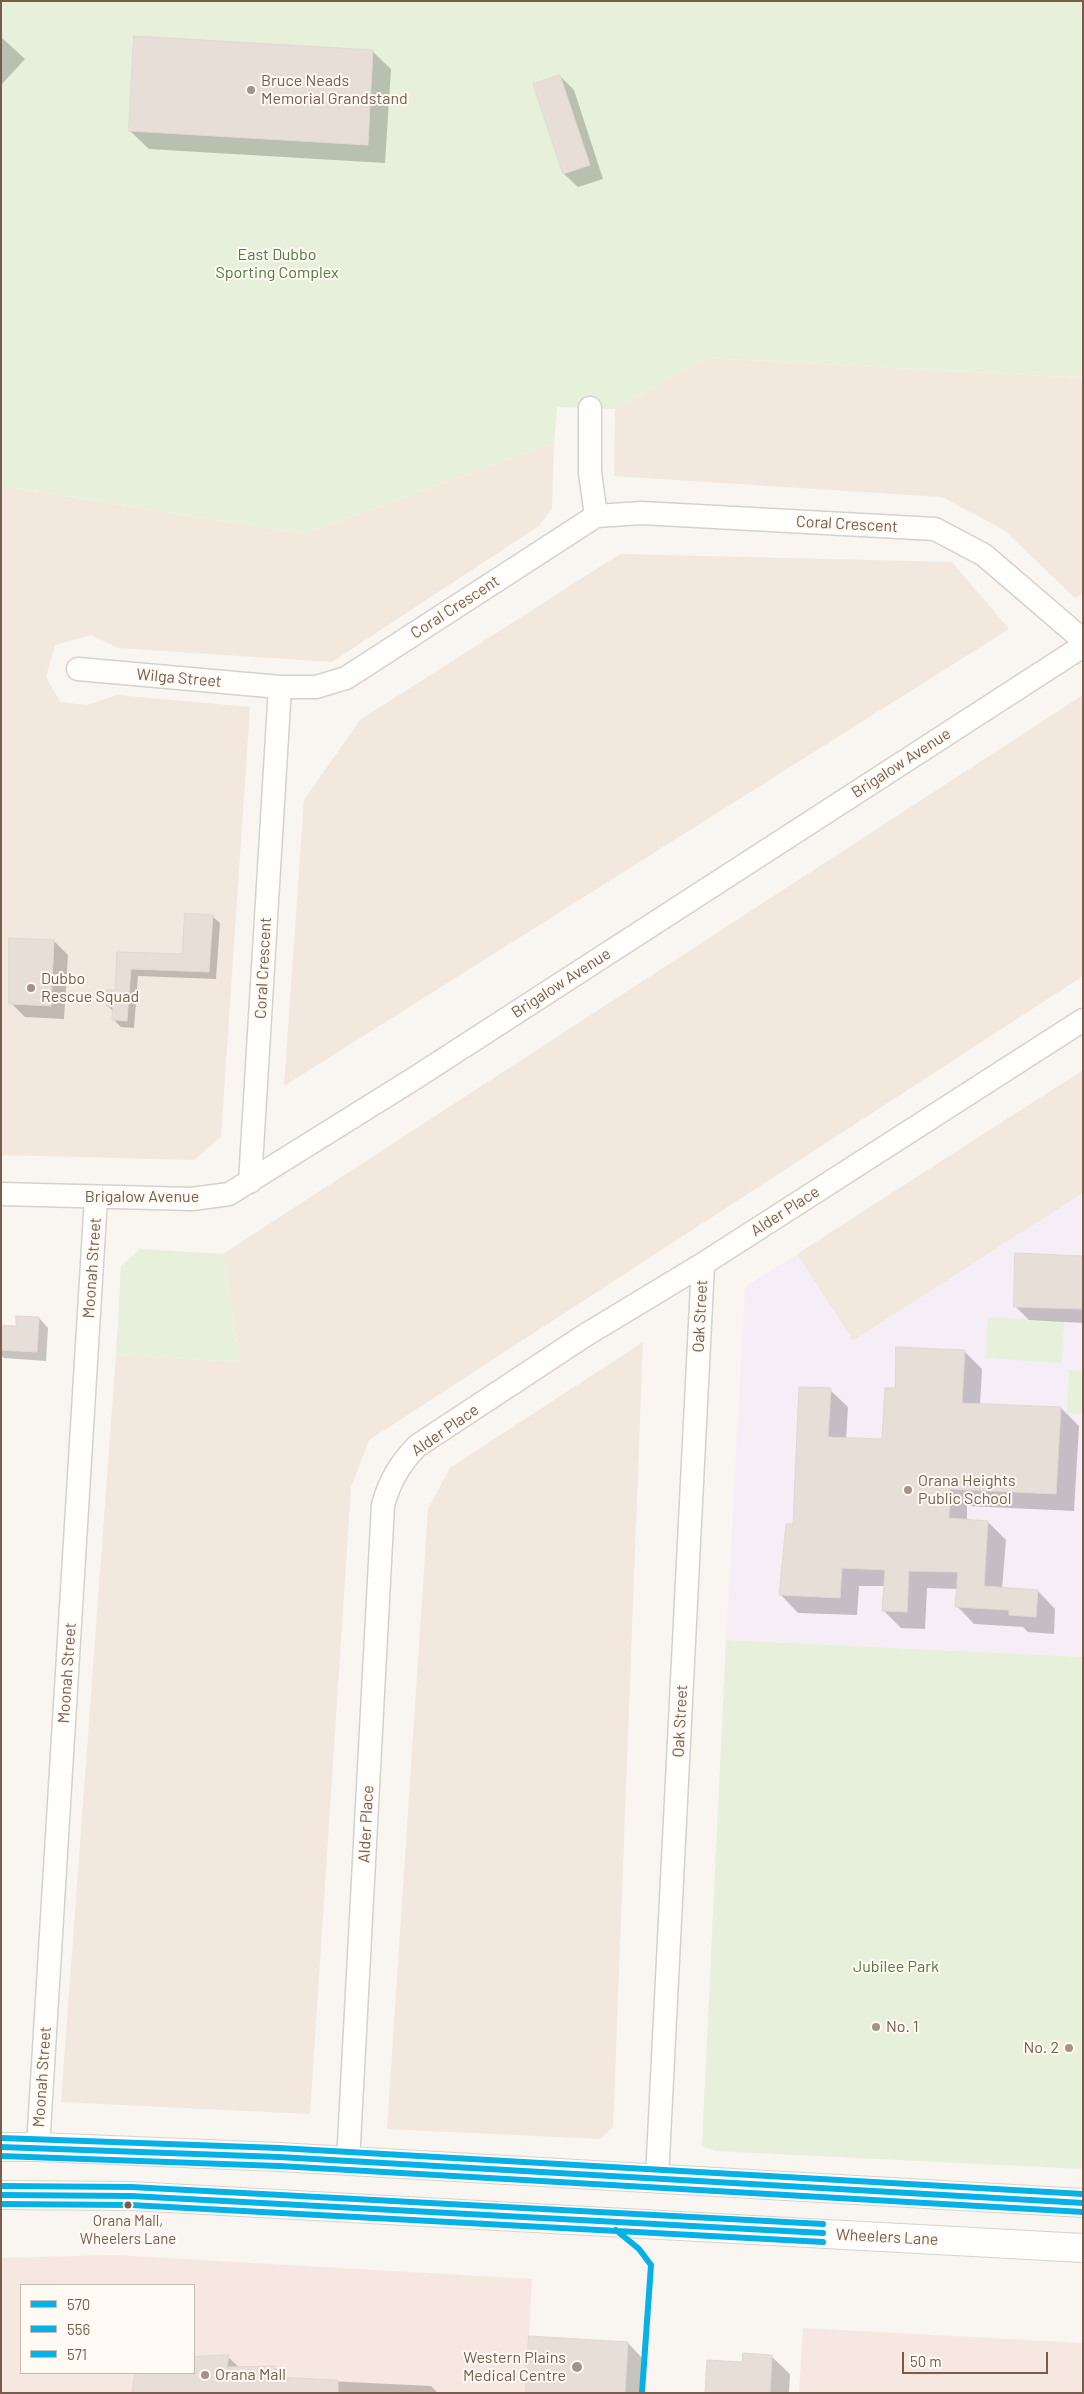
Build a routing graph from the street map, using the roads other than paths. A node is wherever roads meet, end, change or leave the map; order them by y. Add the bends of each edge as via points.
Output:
1 (590, 408) dead end
2 (596, 516) junction
3 (1083, 640) edge
4 (1083, 646) edge
5 (78, 669) dead end
6 (280, 687) junction
7 (1083, 1020) edge
8 (250, 1182) junction
9 (1, 1194) edge
10 (96, 1198) junction
11 (703, 1264) junction
12 (1, 2147) edge
13 (38, 2147) junction
14 (348, 2162) junction
15 (656, 2178) junction
16 (1, 2195) edge
17 (1083, 2203) edge
18 (1083, 2248) edge

1 - 2 street via 590,472
2 - 3 street, Coral Crescent via 642,512 935,529 984,555
2 - 6 street, Coral Crescent via 346,678 316,687
4 - 8 street, Brigalow Avenue
5 - 6 street, Wilga Street
6 - 8 street, Coral Crescent
7 - 11 street, Alder Place
8 - 10 street, Brigalow Avenue via 229,1194 192,1200
9 - 10 street, Brigalow Avenue
10 - 13 street, Moonah Street
11 - 14 street, Alder Place via 584,1336 417,1446 401,1463 390,1482 383,1505
11 - 15 street, Oak Street
12 - 13 main road
13 - 14 main road
14 - 15 main road
15 - 17 main road
16 - 18 main road, Wheelers Lane via 131,2196

